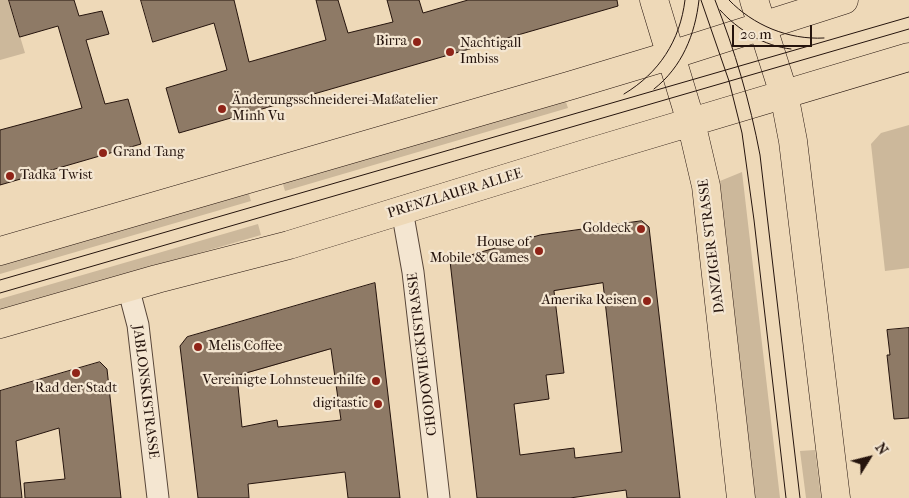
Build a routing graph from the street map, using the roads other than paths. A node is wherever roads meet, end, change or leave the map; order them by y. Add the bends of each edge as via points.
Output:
1 (654, 0) edge
2 (754, 0) edge
3 (844, 0) edge
4 (762, 26) junction
5 (672, 55) junction
6 (909, 57) edge
7 (784, 94) junction
8 (692, 122) junction
9 (402, 210) junction
10 (0, 251) edge
11 (128, 287) junction
12 (0, 324) edge
13 (158, 498) edge
14 (439, 498) edge
15 (741, 498) edge
16 (836, 498) edge

1 - 5 main road, DANZIGER STRASSE
2 - 4 main road
3 - 4 main road
4 - 5 main road
4 - 7 main road
5 - 8 main road, DANZIGER STRASSE
5 - 10 main road
6 - 7 main road, PRENZLAUER ALLEE
7 - 8 main road, PRENZLAUER ALLEE
7 - 16 main road via 796,158
8 - 9 main road, PRENZLAUER ALLEE
8 - 15 main road, DANZIGER STRASSE via 706,186
9 - 11 main road, PRENZLAUER ALLEE via 289,245
9 - 14 street, CHODOWIECKISTRASSE via 414,272
11 - 12 main road, PRENZLAUER ALLEE
11 - 13 street, JABLONSKISTRASSE via 138,325

